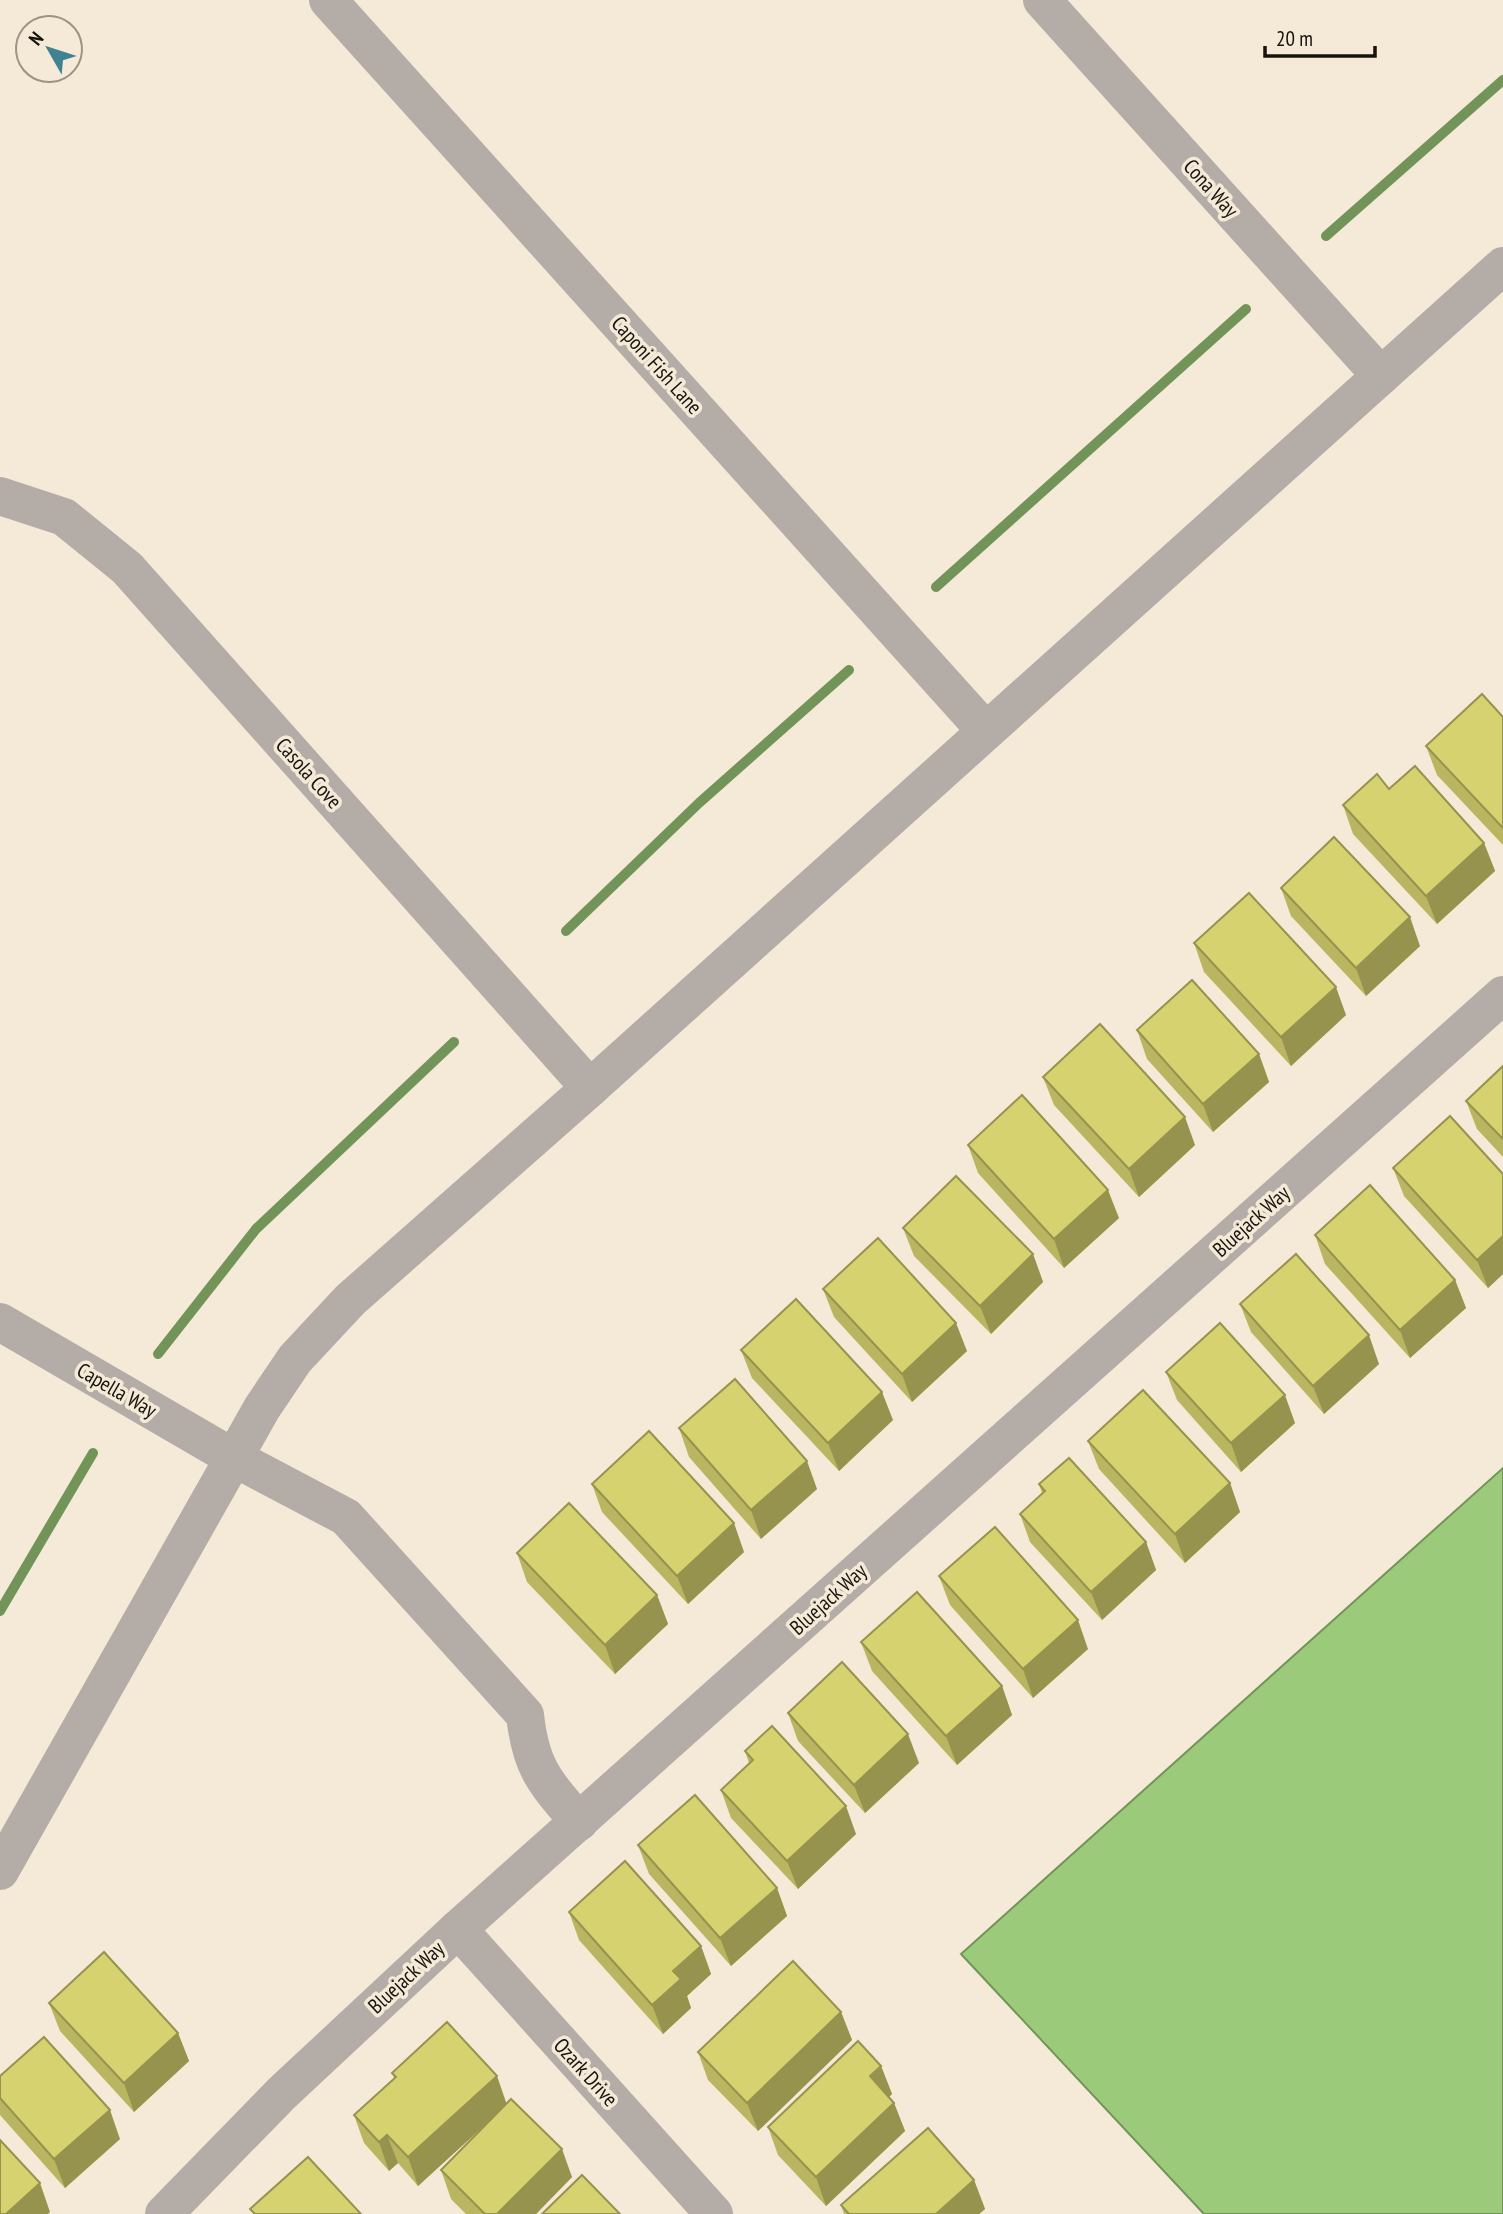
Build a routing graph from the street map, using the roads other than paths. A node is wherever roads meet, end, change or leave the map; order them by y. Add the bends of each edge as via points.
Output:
1 (328, 0) edge
2 (1042, 0) edge
3 (1503, 266) edge
4 (1381, 376) junction
5 (0, 496) edge
6 (985, 730) junction
7 (1503, 995) edge
8 (590, 1088) junction
9 (0, 1322) edge
10 (234, 1458) junction
11 (579, 1822) junction
12 (0, 1871) edge
13 (458, 1929) junction
14 (164, 2214) edge
15 (714, 2214) edge

1 - 6 street, Caponi Fish Lane
2 - 4 street, Cona Way
3 - 4 street
4 - 6 street
5 - 8 street, Casola Cove via 64,517 127,568
6 - 8 street
7 - 11 street, Bluejack Way
8 - 10 street via 350,1300 295,1359
9 - 10 street, Capella Way
10 - 11 street, Capella Way via 346,1517 525,1715 528,1747 541,1778
10 - 12 street
11 - 13 street, Bluejack Way
13 - 14 street, Bluejack Way via 282,2093
13 - 15 street, Ozark Drive

